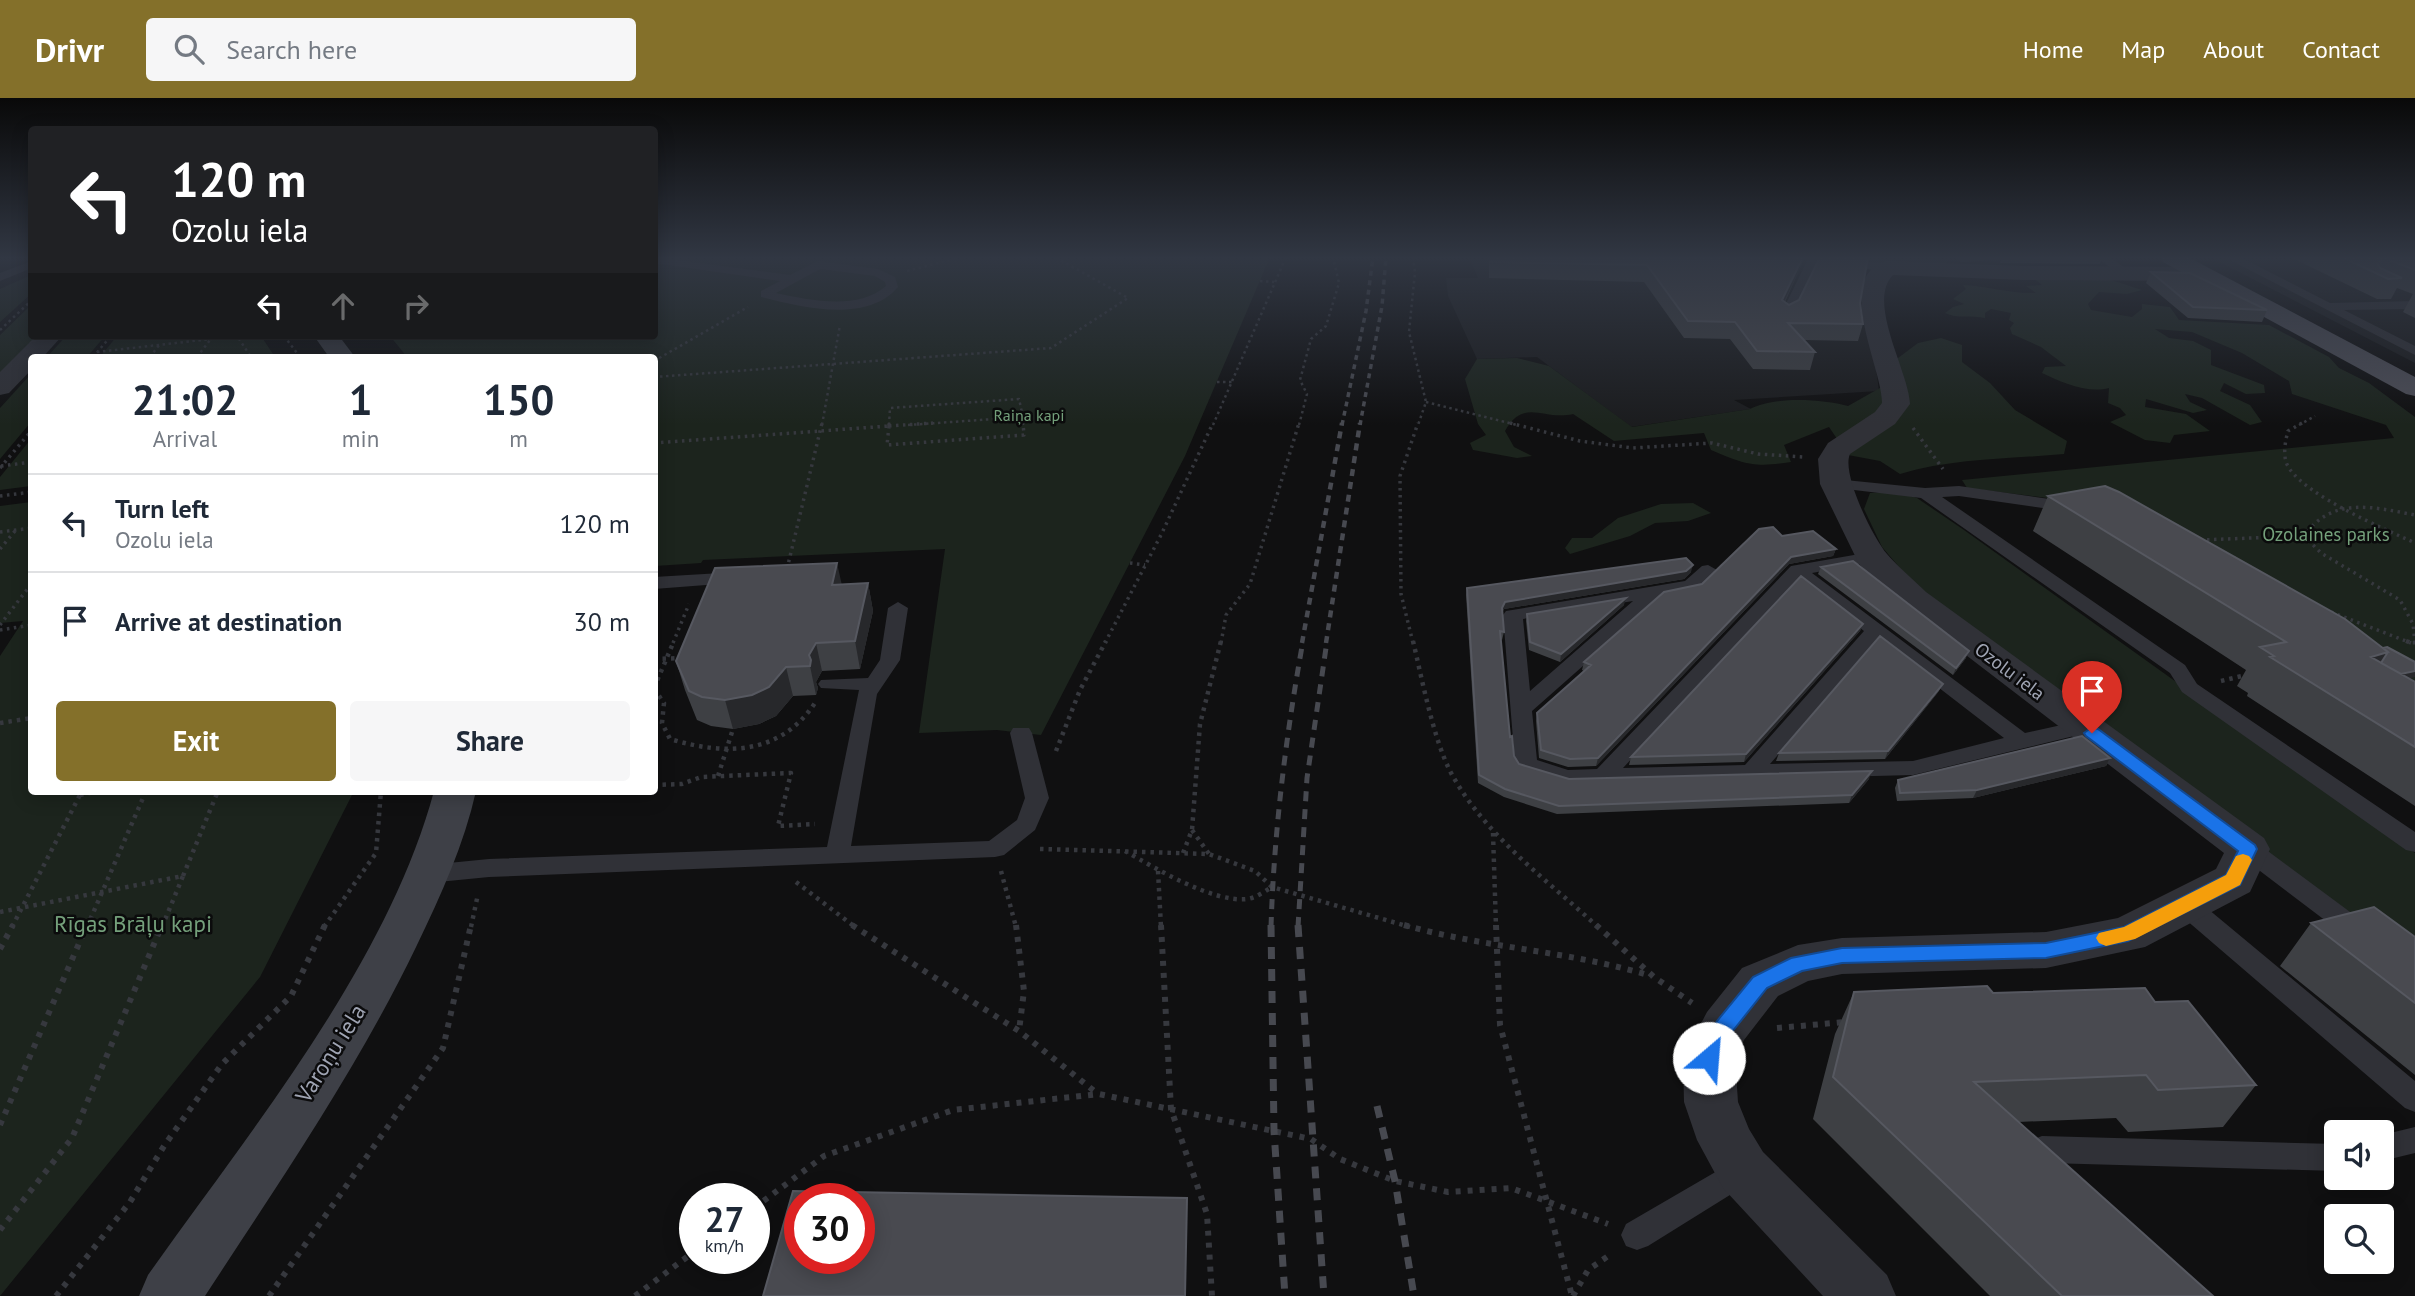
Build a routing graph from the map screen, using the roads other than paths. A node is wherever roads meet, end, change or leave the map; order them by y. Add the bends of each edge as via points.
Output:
1 (1787, 313) edge
2 (1872, 313) edge
3 (2274, 313) edge
4 (2341, 313) edge
5 (1786, 316) edge
6 (46, 340) edge
7 (329, 340) edge
8 (2415, 351) edge
9 (32, 354) edge
10 (340, 354) edge
11 (28, 358) edge
12 (0, 387) edge
13 (2415, 388) edge
14 (1835, 464) junction
15 (1925, 493) junction
16 (2087, 510) edge
17 (1871, 557) junction
18 (1708, 570) dead end
19 (1797, 570) junction
20 (785, 575) edge
21 (658, 583) edge
22 (1655, 592) junction
23 (898, 608) dead end
24 (1875, 629) junction
25 (832, 684) road end
26 (874, 684) junction
27 (1521, 710) junction
28 (2066, 731) dead end
29 (1021, 733) dead end
30 (2021, 741) junction
31 (1751, 772) junction
32 (1604, 776) junction
33 (454, 795) edge
34 (2415, 844) edge
35 (2248, 849) junction
36 (837, 856) junction
37 (428, 874) junction
38 (2187, 906) junction
39 (2382, 949) edge
40 (2415, 1099) edge
41 (2415, 1140) edge
42 (2394, 1145) edge
43 (2324, 1157) edge
44 (1743, 1170) junction
45 (2040, 1186) edge
46 (1637, 1235) road end
47 (170, 1296) edge
48 (1865, 1296) edge

1 - 5 lane
2 - 14 street via 1896,404
3 - 13 main road
4 - 8 lane
6 - 9 street
7 - 10 street
11 - 12 street
14 - 15 lane
14 - 17 street, Ozolu iela
15 - 16 lane via 1959,492
15 - 34 lane via 2178,668 2189,688
17 - 19 lane
17 - 35 street, Ozolu iela via 1914,599
18 - 22 lane via 1691,586
19 - 24 lane
19 - 32 lane
20 - 21 lane
22 - 27 lane
22 - 27 lane via 1513,615
23 - 26 lane via 890,660
24 - 30 lane
24 - 31 lane
25 - 26 lane
26 - 36 lane via 867,694
27 - 32 lane via 1526,764 1567,778
28 - 30 lane
29 - 36 lane via 1037,797 1027,824 995,849
30 - 31 lane via 1913,768
31 - 32 lane
33 - 37 street, Varoņu iela
35 - 38 street via 2234,880
35 - 39 lane
36 - 37 lane
37 - 47 street, Varoņu iela via 342,1039
38 - 40 lane
38 - 44 street via 2128,934 2046,950 1842,956 1798,964 1760,982 1725,1027 1709,1058 1711,1102 1725,1140
41 - 42 lane
43 - 45 lane via 2042,1149 2020,1168
44 - 46 lane
44 - 48 street

